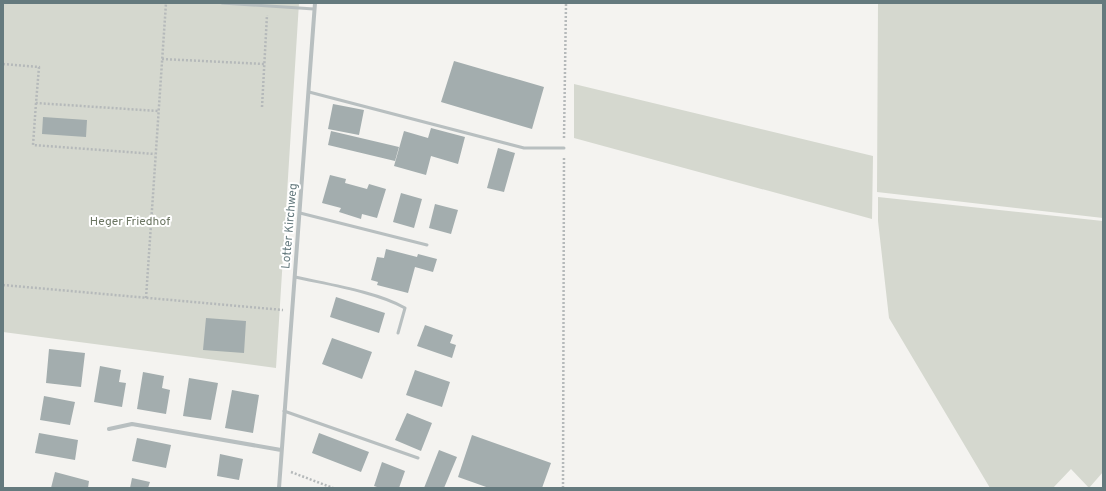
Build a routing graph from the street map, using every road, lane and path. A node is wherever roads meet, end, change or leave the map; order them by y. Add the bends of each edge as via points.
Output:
1 (166, 3) edge
2 (222, 3) edge
3 (314, 3) edge
4 (566, 3) edge
5 (267, 6) junction
6 (314, 9) junction
7 (162, 59) junction
8 (3, 64) edge
9 (264, 64) junction
10 (309, 92) junction
11 (36, 103) junction
12 (262, 107) dead end
13 (158, 111) junction
14 (564, 148) junction
15 (155, 154) junction
16 (300, 213) junction
17 (427, 245) dead end
18 (295, 277) junction
19 (3, 285) edge
20 (146, 298) junction
21 (292, 311) junction
22 (398, 333) dead end
23 (284, 411) junction
24 (109, 429) dead end
25 (281, 450) junction
26 (418, 458) dead end
27 (280, 468) junction
28 (280, 488) edge
29 (333, 488) edge
30 (563, 488) edge

1 - 7 path
2 - 5 lane
3 - 6 street, Lotter Kirchweg
4 - 14 path
5 - 6 lane
5 - 9 path
6 - 10 street, Lotter Kirchweg
7 - 9 path
7 - 13 path
8 - 11 path via 39,67
9 - 12 path
10 - 14 lane via 524,148
10 - 16 street, Lotter Kirchweg
11 - 13 path
11 - 15 path via 33,145
13 - 15 path
14 - 30 path
15 - 20 path
16 - 17 lane
16 - 18 street, Lotter Kirchweg
18 - 21 street, Lotter Kirchweg
18 - 22 lane via 399,304 405,308
19 - 20 path
20 - 21 path
21 - 23 street, Lotter Kirchweg
23 - 25 street, Lotter Kirchweg
23 - 26 lane
24 - 25 street via 132,424
25 - 27 street, Lotter Kirchweg
27 - 28 street, Lotter Kirchweg
27 - 29 path

